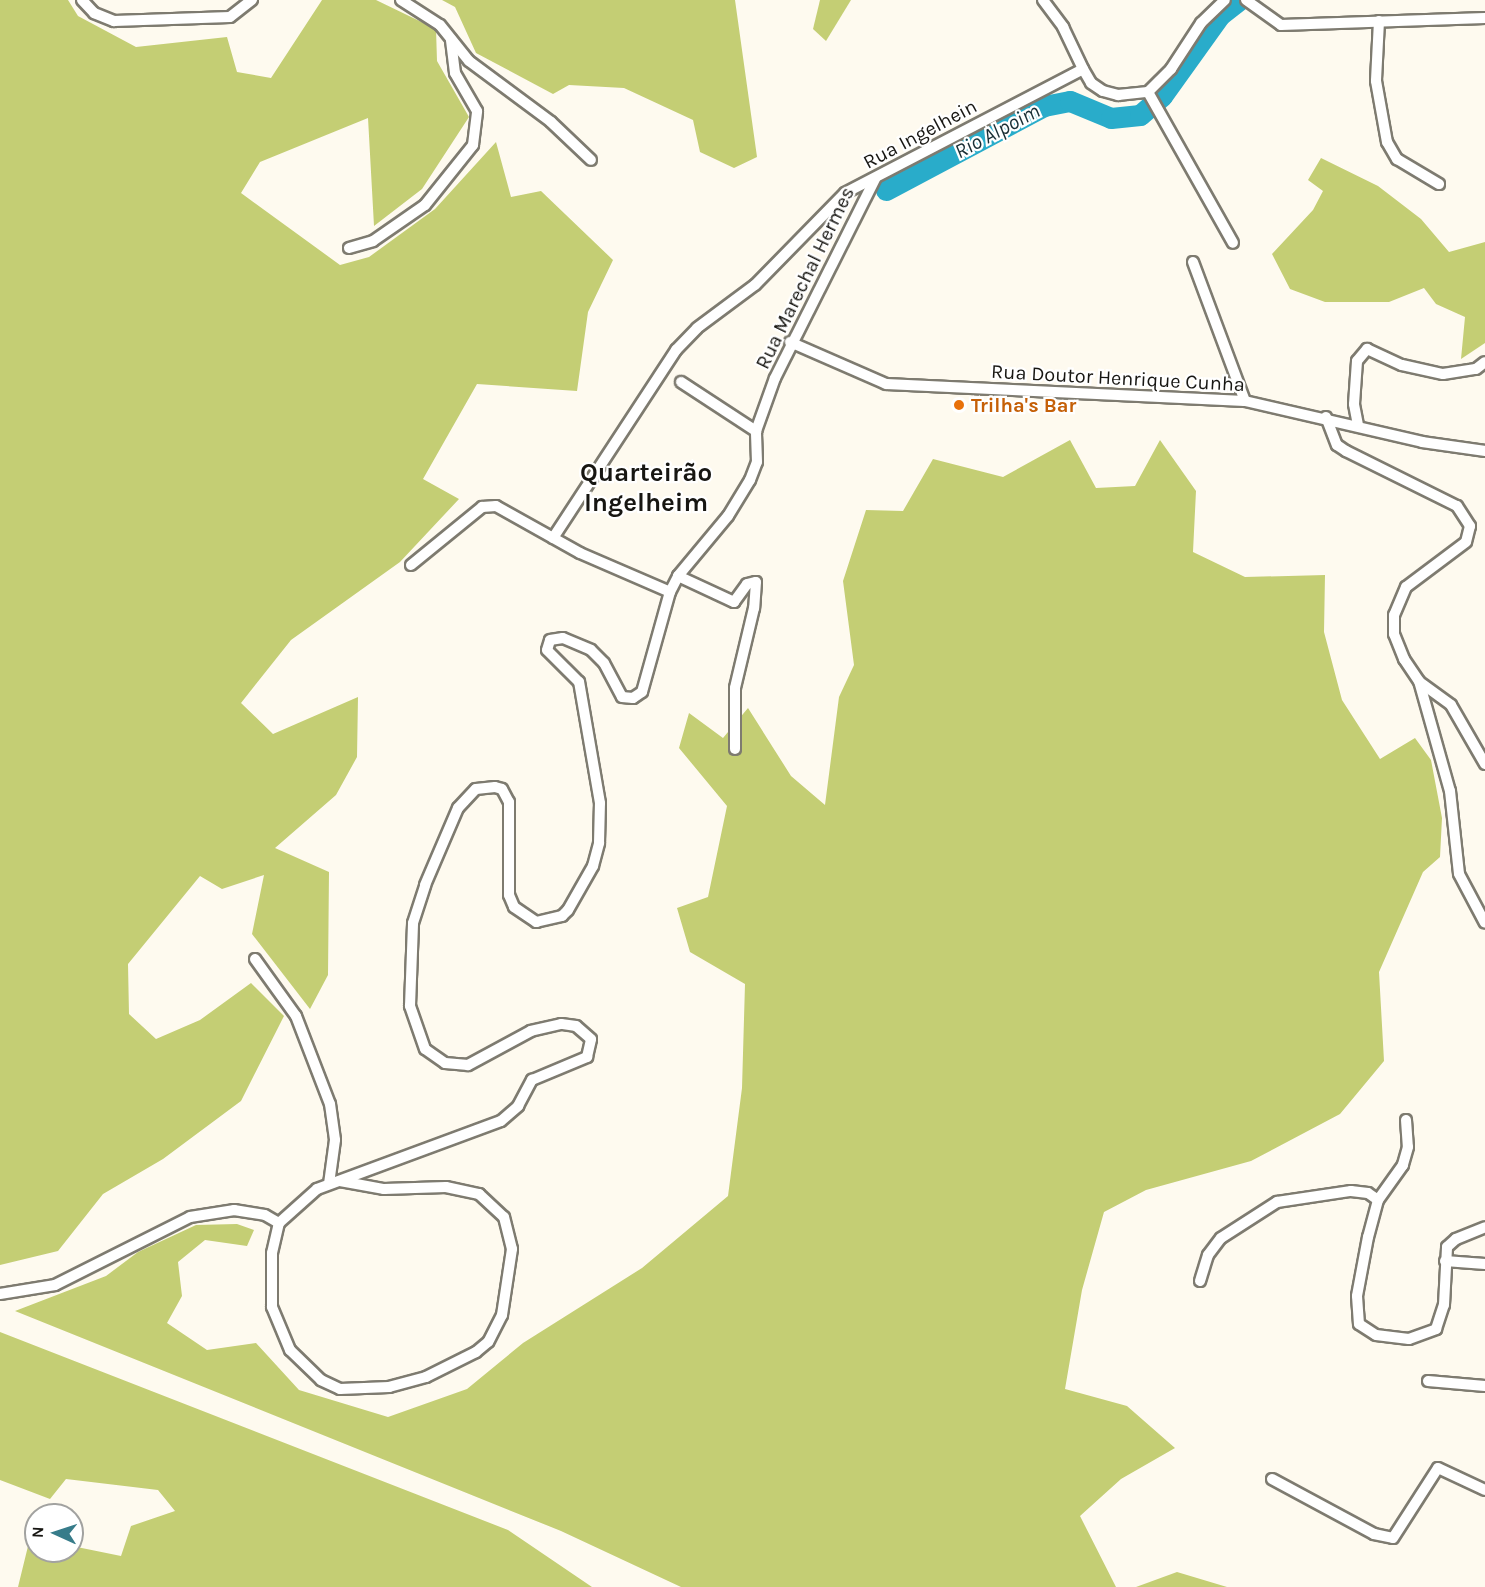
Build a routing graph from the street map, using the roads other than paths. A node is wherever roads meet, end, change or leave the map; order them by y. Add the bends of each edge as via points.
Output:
1 (252, 0) edge
2 (401, 0) edge
3 (1043, 0) edge
4 (1225, 0) edge
5 (86, 2) edge
6 (1250, 4) edge
7 (1485, 18) edge
8 (1379, 21) junction
9 (451, 39) junction
10 (1083, 69) junction
11 (1148, 92) junction
12 (591, 160) dead end
13 (875, 179) junction
14 (1439, 184) dead end
15 (1233, 243) dead end
16 (349, 248) dead end
17 (1193, 262) dead end
18 (790, 342) junction
19 (1485, 362) edge
20 (681, 382) dead end
21 (1245, 401) junction
22 (1326, 417) junction
23 (1358, 425) junction
24 (756, 431) junction
25 (1485, 451) edge
26 (552, 538) junction
27 (411, 565) dead end
28 (678, 576) junction
29 (670, 592) junction
30 (1419, 681) junction
31 (735, 749) dead end
32 (1485, 764) edge
33 (1485, 923) edge
34 (255, 959) dead end
35 (1406, 1120) dead end
36 (335, 1182) junction
37 (1378, 1200) junction
38 (279, 1223) junction
39 (1485, 1227) edge
40 (1445, 1261) junction
41 (1485, 1264) edge
42 (1200, 1281) dead end
43 (0, 1294) edge
44 (1428, 1381) dead end
45 (1485, 1386) edge
46 (1272, 1479) dead end
47 (1485, 1490) edge

1 - 5 street via 231,17 201,21 114,21
2 - 9 street via 425,14
3 - 10 street via 1064,27
4 - 11 street via 1201,23 1171,69
6 - 8 street via 1281,26
7 - 8 street
8 - 14 street via 1376,81 1387,142 1397,159
9 - 12 street via 485,76 551,122
9 - 16 street via 455,73 477,111 473,145 425,205 373,241
10 - 11 street via 1091,83 1103,91 1118,95
10 - 13 street, Rua Ingelhein
11 - 15 street
13 - 18 street, Rua Marechal Hermes
13 - 26 street, Rua Ingelhein via 845,193 755,285 697,328 676,350
17 - 21 street
18 - 21 street, Rua Doutor Henrique Cunha via 886,384
18 - 24 street, Rua Marechal Hermes
19 - 23 street via 1476,369 1443,374 1402,365 1367,349 1357,361 1354,404
20 - 24 street
21 - 22 street, Rua Doutor Henrique Cunha
22 - 23 street, Rua Doutor Henrique Cunha
22 - 30 street via 1337,445 1457,506 1468,519 1466,542 1406,588 1399,600 1394,634
23 - 25 street, Rua Doutor Henrique Cunha via 1422,442
24 - 28 street, Rua Marechal Hermes via 757,462 746,487
26 - 27 street via 507,509 488,505
26 - 29 street
28 - 29 street, Rua Marechal Hermes
28 - 31 street via 734,602 747,584 756,582 754,608 735,688
29 - 36 street, Rua Marechal Hermes via 639,696 622,697 604,663 591,650 557,638 548,645 552,656 579,682 600,803 599,843 593,866 568,910 562,916 536,922 514,907 509,895 509,802 502,789 485,786 471,793 459,808 413,923 410,1006 417,1035 433,1058 468,1065 531,1031 561,1024 576,1026 591,1039 587,1057 532,1080 518,1106 485,1130
30 - 32 street via 1451,705
30 - 33 street via 1450,791 1459,874
34 - 36 street via 296,1016 330,1104 335,1133
35 - 37 street via 1408,1147 1403,1165
36 - 38 street via 305,1195
36 - 38 street via 384,1189 446,1187 479,1194 504,1217 512,1249 501,1315 488,1342 426,1377 389,1388 340,1389 321,1380 290,1350 272,1307 272,1253
37 - 40 street via 1357,1296 1356,1313 1365,1331 1409,1339 1436,1329 1444,1305
37 - 42 street via 1368,1192 1351,1191 1277,1202 1221,1238 1208,1255
38 - 43 street via 265,1215 234,1210 198,1215 134,1242 55,1285
39 - 40 street via 1450,1243
40 - 41 street
44 - 45 street
46 - 47 street via 1374,1534 1394,1538 1436,1470 1448,1470

